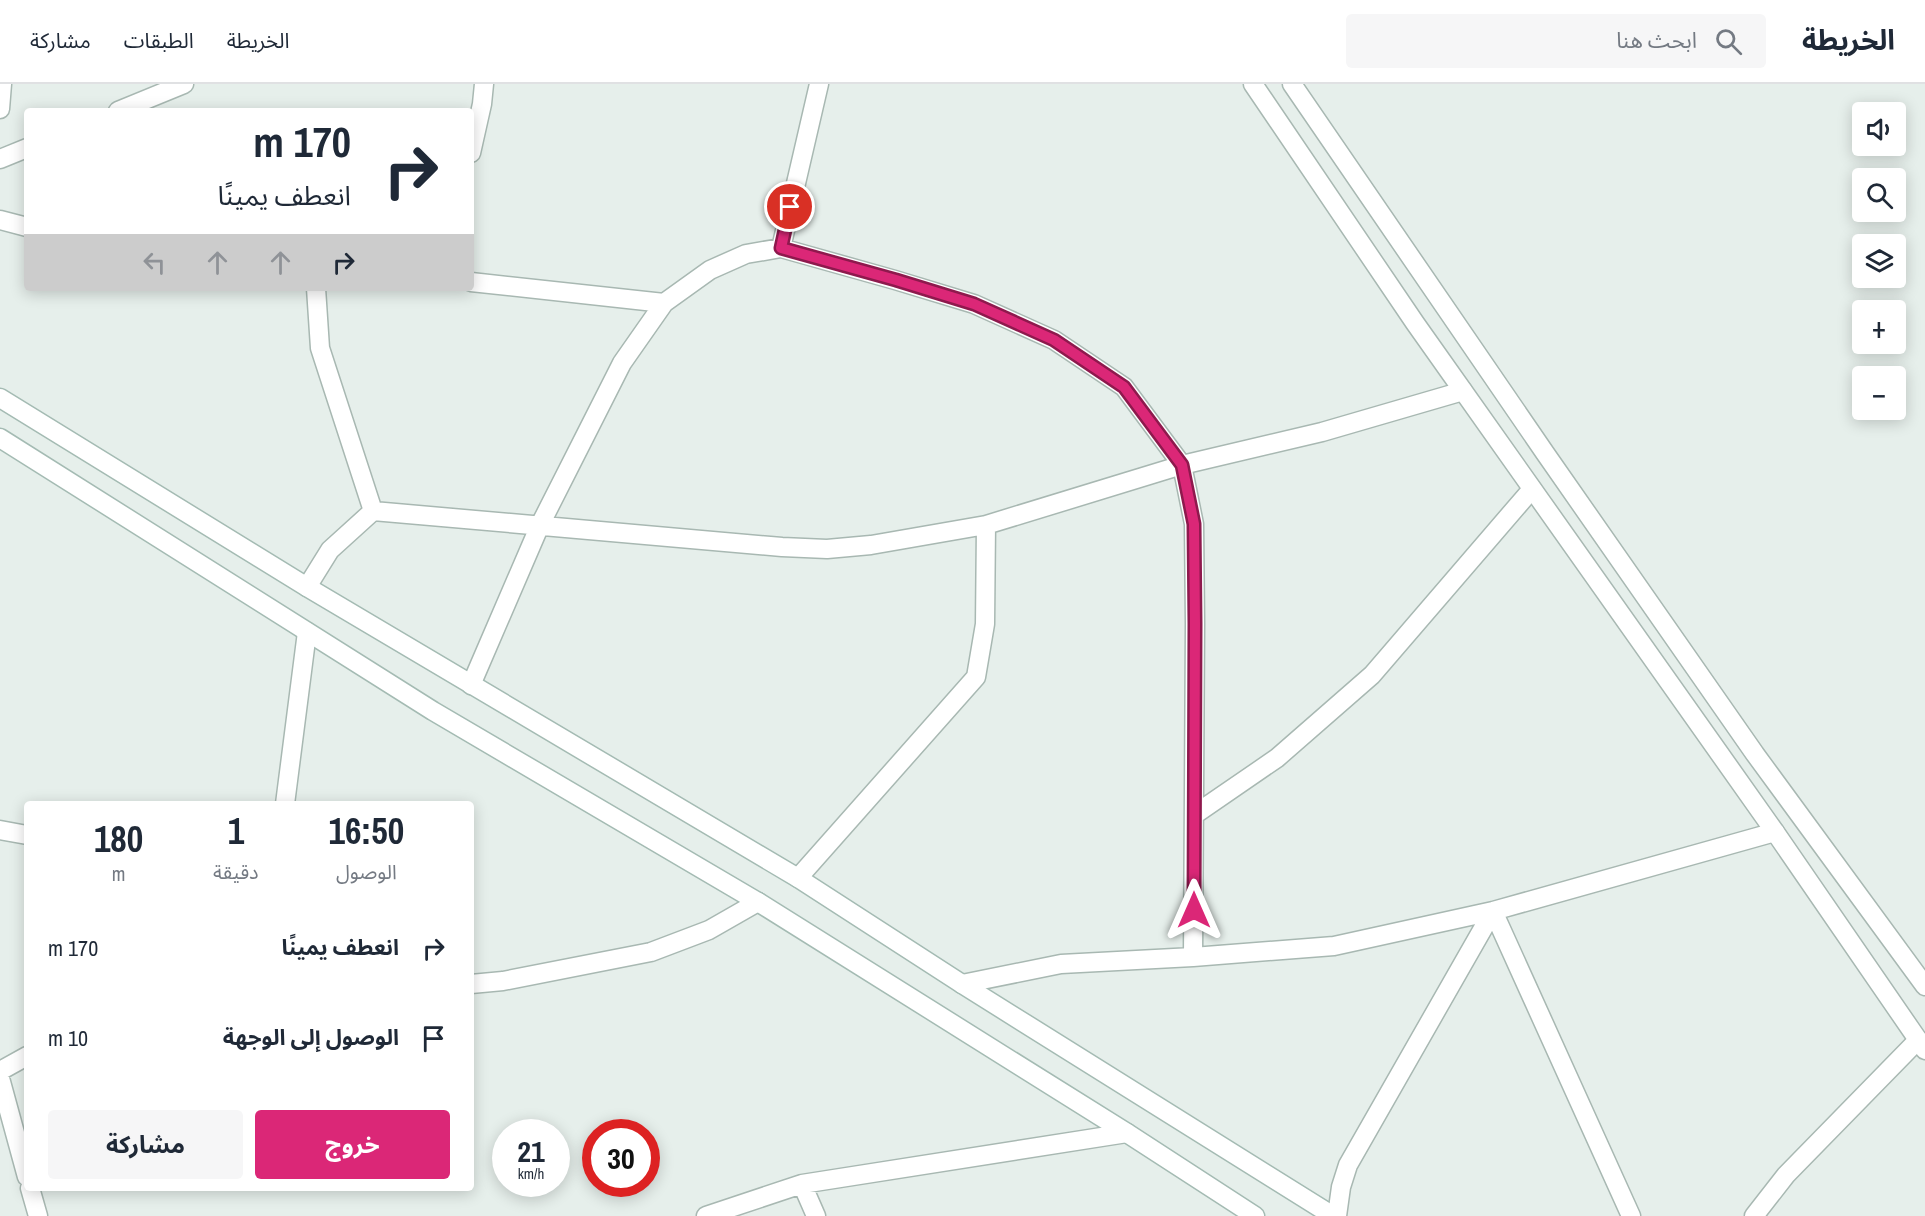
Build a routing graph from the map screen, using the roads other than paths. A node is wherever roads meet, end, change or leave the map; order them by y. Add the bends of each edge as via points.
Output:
1 (2, 84) edge
2 (184, 84) edge
3 (484, 84) edge
4 (819, 84) edge
5 (1253, 84) edge
6 (1292, 84) edge
7 (124, 108) edge
8 (0, 109) edge
9 (474, 140) edge
10 (24, 149) edge
11 (0, 159) edge
12 (0, 220) edge
13 (24, 226) edge
14 (781, 248) junction
15 (474, 282) edge
16 (316, 291) edge
17 (664, 303) junction
18 (1463, 391) junction
19 (0, 398) edge
20 (0, 438) edge
21 (1182, 465) junction
22 (1532, 489) junction
23 (373, 511) junction
24 (540, 525) junction
25 (986, 525) junction
26 (307, 587) junction
27 (307, 632) junction
28 (471, 685) junction
29 (285, 801) edge
30 (1194, 815) junction
31 (0, 830) edge
32 (1775, 832) junction
33 (24, 835) edge
34 (798, 878) junction
35 (758, 902) junction
36 (1493, 911) junction
37 (1194, 957) junction
38 (474, 984) edge
39 (962, 984) junction
40 (1925, 986) edge
41 (1922, 1045) edge
42 (24, 1058) edge
43 (0, 1071) edge
44 (0, 1078) edge
45 (1127, 1133) junction
46 (24, 1166) edge
47 (802, 1184) junction
48 (31, 1191) edge
49 (38, 1216) edge
50 (706, 1216) edge
51 (816, 1216) edge
52 (1256, 1216) edge
53 (1335, 1216) edge
54 (1631, 1216) edge
55 (1754, 1216) edge

1 - 8 street
2 - 7 street
3 - 9 street
4 - 14 street
5 - 18 street
6 - 40 street via 1742,735
10 - 11 street
12 - 13 street
14 - 17 street via 746,254 710,270
14 - 21 street via 974,304 1054,340 1124,387
15 - 17 street
16 - 23 street via 321,348
17 - 24 street via 622,363
18 - 21 street via 1322,432
18 - 22 street
19 - 26 street
20 - 27 street
21 - 25 street
21 - 30 street via 1194,524
22 - 30 street via 1372,675 1277,758
22 - 32 street
23 - 24 street
23 - 26 street via 330,550
24 - 25 street via 827,549
24 - 28 street
25 - 34 street via 985,624 976,677
26 - 28 street
27 - 29 street
27 - 35 street via 433,711
28 - 34 street
30 - 37 street
31 - 33 street
32 - 36 street
32 - 41 street
34 - 39 street
35 - 38 street via 710,930 651,952
35 - 45 street
36 - 37 street via 1334,946
36 - 53 street via 1348,1165
36 - 54 street
37 - 39 street via 1061,964
39 - 53 street
41 - 55 street via 1786,1175
42 - 43 street
44 - 46 street
45 - 47 street
45 - 52 street
47 - 50 street
47 - 51 street
48 - 49 street

